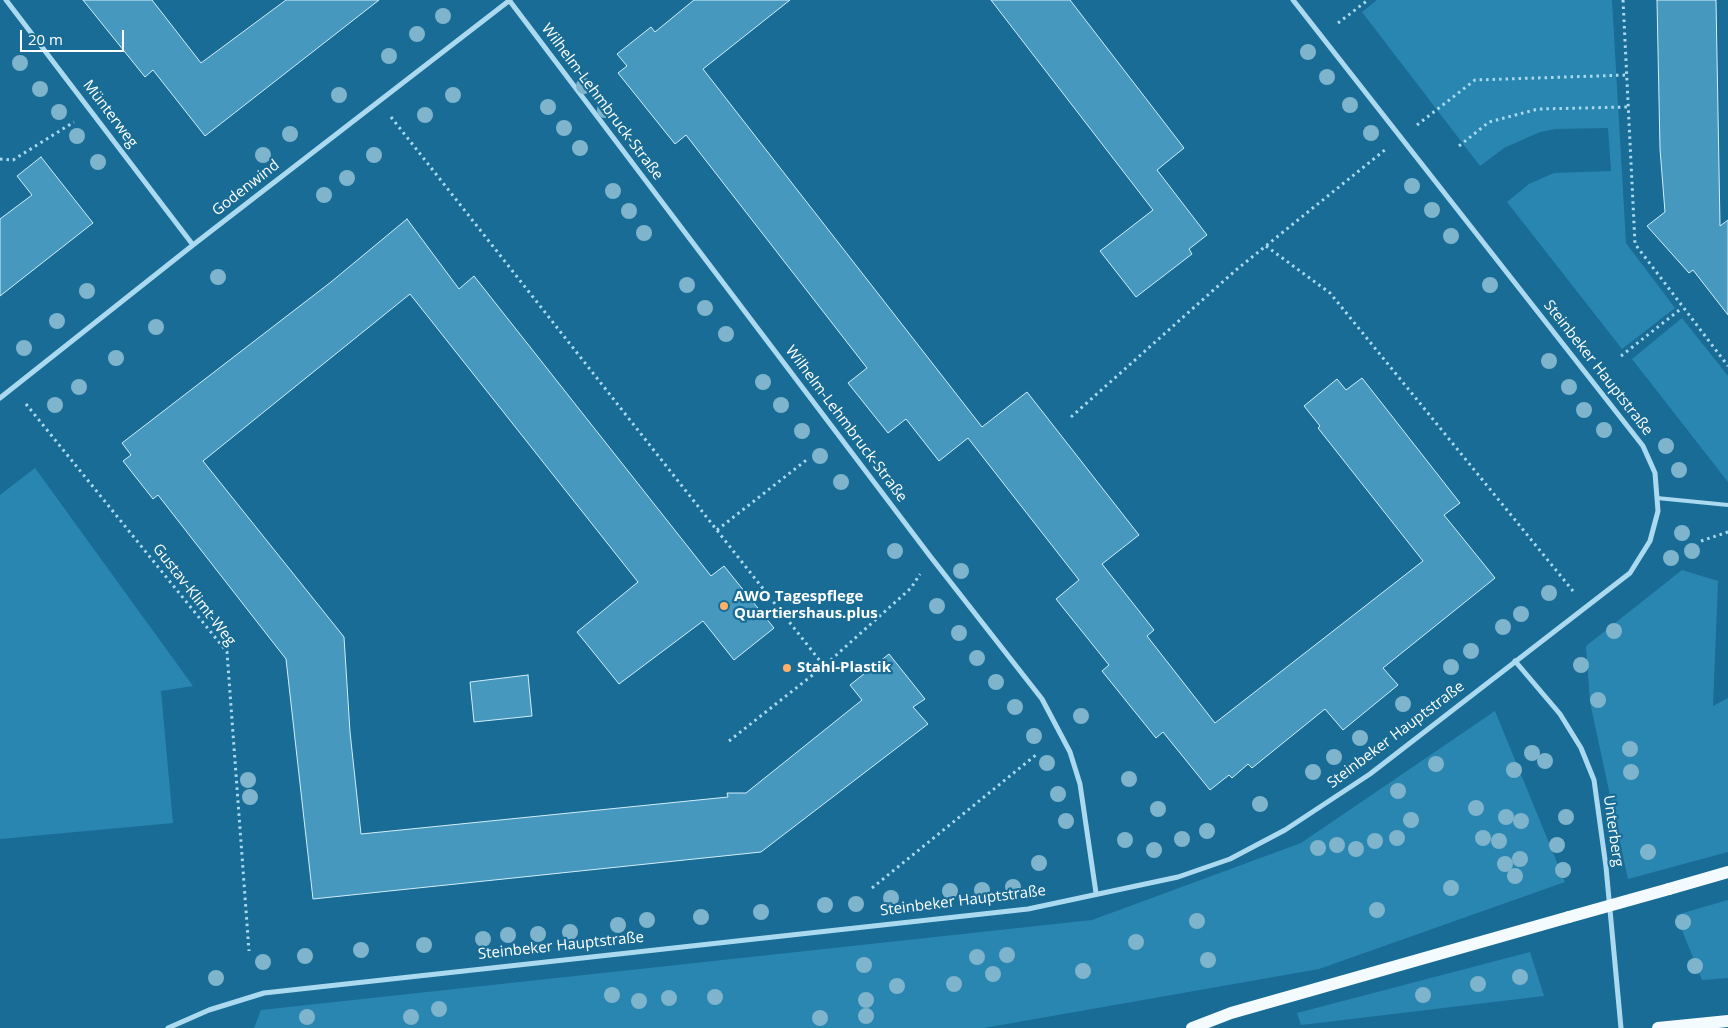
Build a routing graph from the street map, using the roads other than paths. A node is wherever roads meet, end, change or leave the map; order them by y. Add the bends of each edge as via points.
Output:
1 (6, 0) edge
2 (510, 0) edge
3 (1293, 0) edge
4 (193, 245) junction
5 (0, 398) edge
6 (1657, 498) junction
7 (1728, 505) edge
8 (1515, 661) junction
9 (1728, 872) edge
10 (1096, 893) junction
11 (1728, 1021) edge
12 (168, 1028) edge
13 (1192, 1028) edge
14 (1621, 1028) edge
15 (1658, 1028) edge

1 - 4 street, Münterweg
2 - 4 street, Godenwind
2 - 10 street, Wilhelm-Lehmbruck-Straße via 930,556 1042,699 1070,752 1080,784
3 - 6 street, Steinbeker Hauptstraße via 1643,446 1655,473
4 - 5 street, Godenwind
6 - 7 lane
6 - 8 street, Steinbeker Hauptstraße via 1658,511 1650,541 1630,573
8 - 10 street, Steinbeker Hauptstraße via 1370,774 1285,830 1230,859 1178,877
8 - 14 street, Unterberg via 1560,714 1581,748 1594,780 1606,867
9 - 13 main road, bridge via 1231,1012
10 - 12 street, Steinbeker Hauptstraße via 1028,909 308,986 264,993 209,1010
11 - 15 main road

